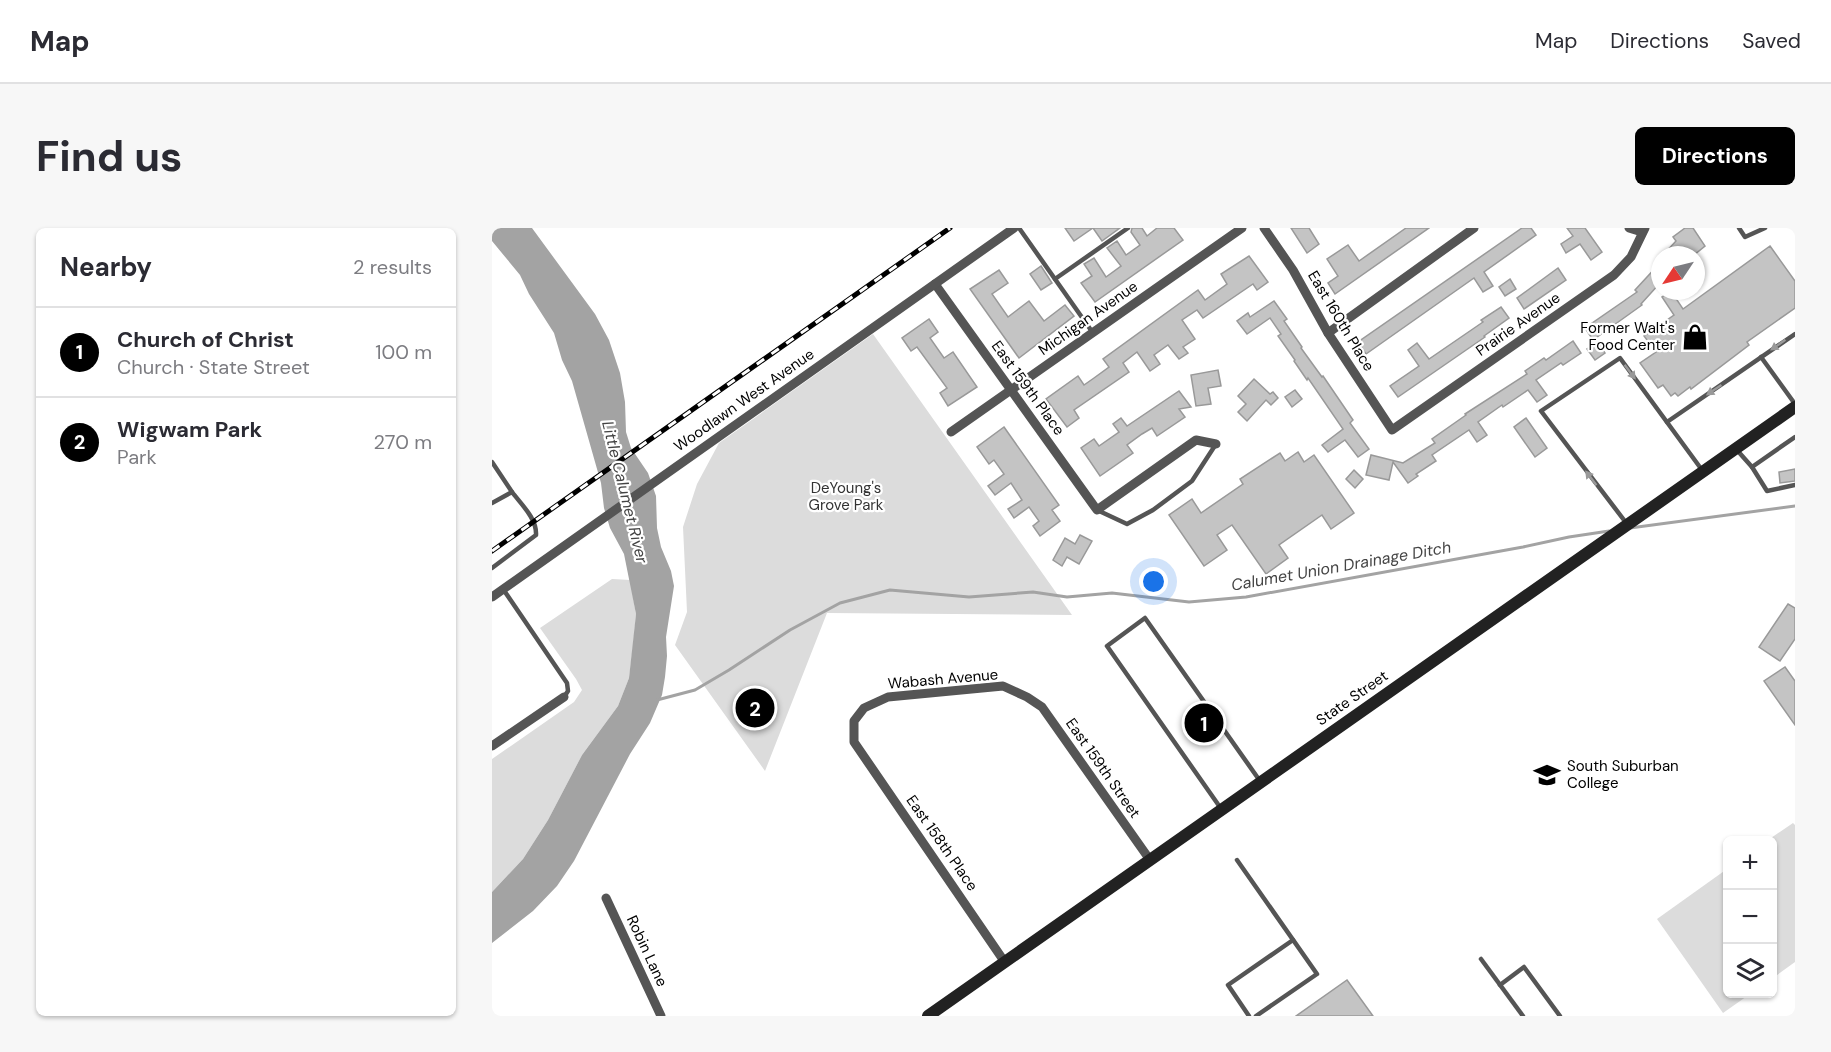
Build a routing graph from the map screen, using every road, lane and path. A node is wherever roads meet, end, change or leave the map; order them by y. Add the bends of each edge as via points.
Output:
1 (1014, 228) edge
2 (1019, 228) edge
3 (1128, 228) edge
4 (1242, 228) edge
5 (1264, 228) edge
6 (1474, 228) edge
7 (1629, 228) edge
8 (1739, 228) edge
9 (1765, 228) edge
10 (1643, 230) edge
11 (1055, 279) junction
12 (935, 284) junction
13 (1093, 333) junction
14 (1328, 333) junction
15 (1795, 334) edge
16 (1761, 357) junction
17 (1012, 390) junction
18 (1795, 406) edge
19 (1667, 422) junction
20 (1392, 430) joint
21 (951, 432) dead end
22 (1795, 437) edge
23 (1216, 444) joint
24 (1736, 448) junction
25 (492, 462) edge
26 (1752, 467) junction
27 (1703, 471) junction
28 (1795, 485) edge
29 (512, 492) junction
30 (492, 503) edge
31 (1097, 510) junction
32 (1627, 524) junction
33 (492, 568) edge
34 (503, 589) junction
35 (492, 597) edge
36 (564, 697) joint
37 (1027, 697) joint
38 (854, 742) joint
39 (492, 746) edge
40 (1261, 782) junction
41 (1222, 810) junction
42 (1150, 860) junction
43 (1238, 860) dead end
44 (606, 898) dead end
45 (1293, 940) junction
46 (1481, 959) dead end
47 (1005, 961) junction
48 (1500, 985) junction
49 (661, 1016) edge
50 (928, 1016) edge
51 (1249, 1016) edge
52 (1256, 1016) edge
53 (1523, 1016) edge
54 (1560, 1016) edge

1 - 12 street, Woodlawn West Avenue
2 - 11 lane
3 - 11 lane
4 - 13 street, Michigan Avenue
5 - 14 street, East 160th Place
6 - 14 street
7 - 10 street
8 - 9 lane via 1745,237
10 - 20 street, Prairie Avenue via 1631,257 1614,274
11 - 13 lane
12 - 17 street, East 159th Place
12 - 34 street, Woodlawn West Avenue
13 - 17 street, Michigan Avenue
14 - 20 street, East 160th Place
15 -> 16 lane
16 - 18 lane
16 -> 19 lane
17 - 21 street, Michigan Avenue
17 - 31 street, East 159th Place
18 - 24 main road, State Street
19 - 27 lane
32 -> 19 lane via 1541,411 1620,358
22 - 26 lane
23 - 31 street via 1196,440
23 - 31 lane via 1192,481 1127,524
24 - 26 lane
24 - 27 main road, State Street
25 - 29 lane
26 - 28 lane via 1767,491
27 - 32 main road, State Street
29 - 30 lane
29 - 33 lane via 534,522 536,535
32 - 40 main road, State Street
34 - 35 street, Woodlawn West Avenue
34 - 36 lane via 567,683
36 - 39 street
37 - 38 street, Wabash Avenue via 1003,686 888,697 864,708 854,720
37 - 42 street, East 159th Street via 1042,707
38 - 47 street, East 158th Place
40 - 41 main road, State Street
40 - 41 lane via 1145,618 1107,646
41 - 42 main road, State Street
42 - 47 main road, State Street
43 - 45 lane
44 - 49 street, Robin Lane
45 - 51 lane via 1228,985
45 - 52 lane via 1317,974
46 - 48 lane
47 - 50 main road, State Street
48 - 53 lane
48 - 54 lane via 1524,967

